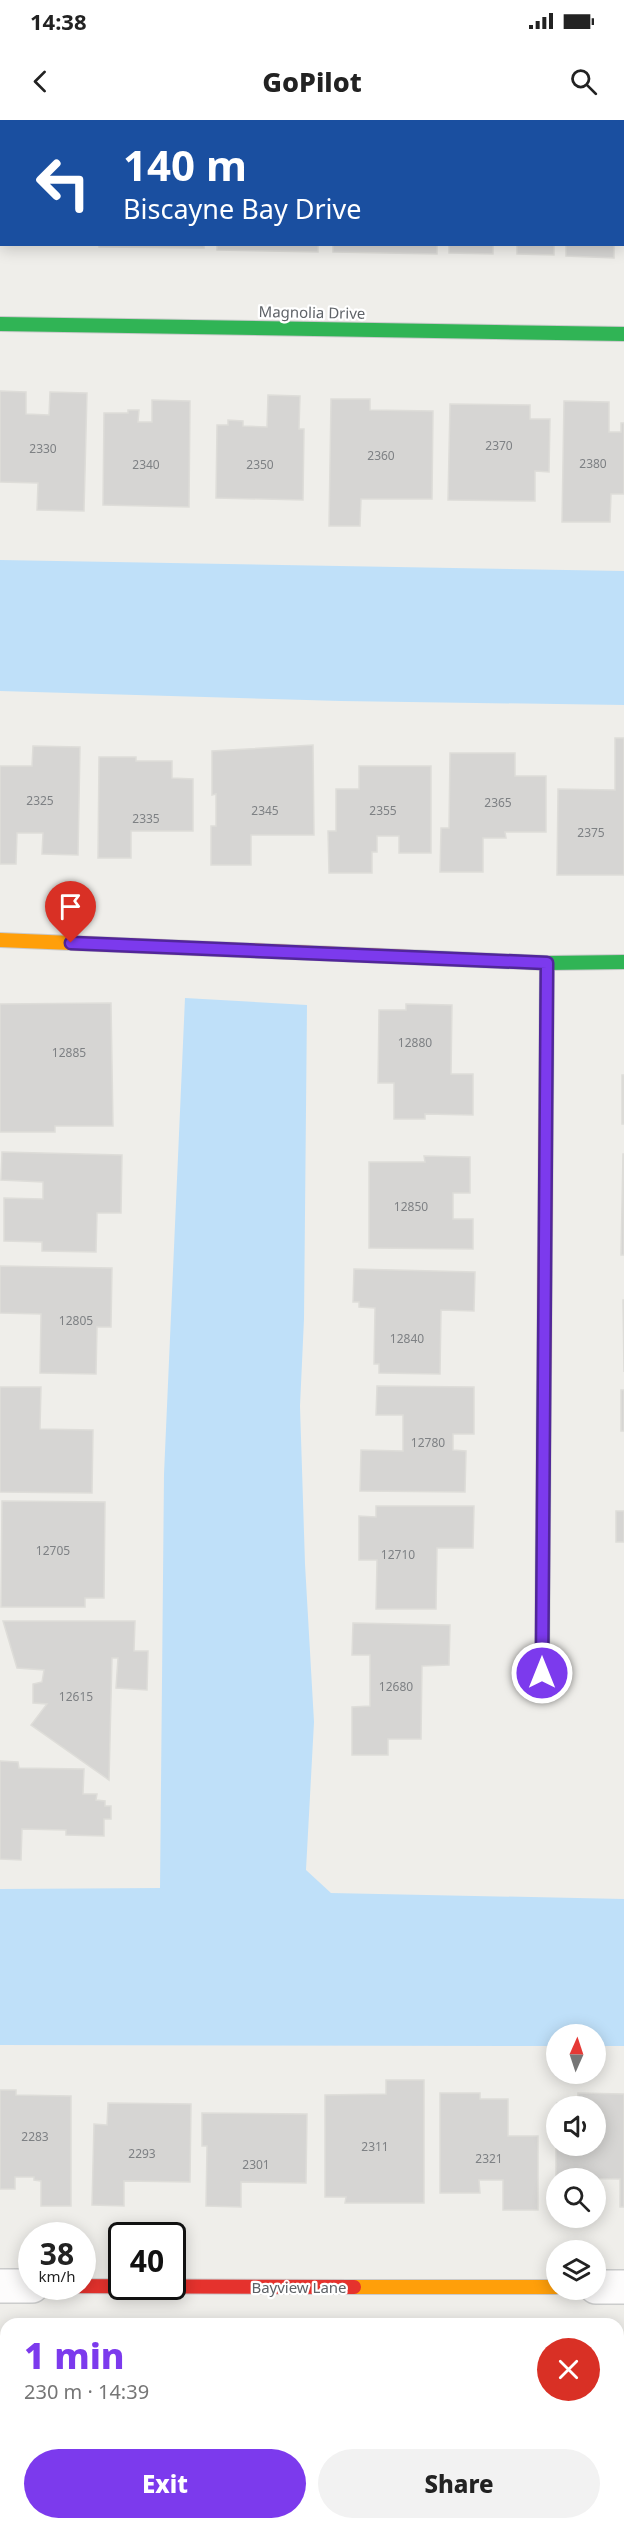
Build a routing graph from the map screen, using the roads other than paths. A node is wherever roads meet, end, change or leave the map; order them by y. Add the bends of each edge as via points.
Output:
1 (0, 324) edge
2 (624, 334) edge
3 (0, 940) edge
4 (624, 962) edge
5 (547, 963) junction
6 (542, 1673) dead end
7 (0, 2286) edge
8 (18, 2286) edge
9 (96, 2286) edge
10 (546, 2287) edge
11 (606, 2287) edge
12 (624, 2287) edge

1 - 2 street, Magnolia Drive
3 - 5 street
4 - 5 street
5 - 6 street
7 - 8 street
9 - 10 street, Bayview Lane
11 - 12 street

